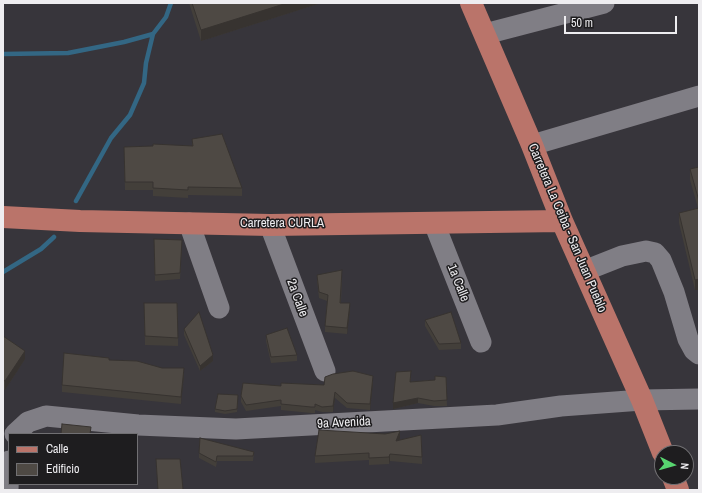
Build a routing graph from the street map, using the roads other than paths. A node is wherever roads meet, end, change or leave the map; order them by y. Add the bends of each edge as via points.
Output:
1 (471, 3) edge
2 (604, 3) edge
3 (485, 34) junction
4 (699, 96) edge
5 (532, 145) junction
6 (3, 217) edge
7 (562, 221) junction
8 (189, 223) junction
9 (434, 223) junction
10 (270, 224) junction
11 (584, 271) junction
12 (219, 308) dead end
13 (690, 316) edge
14 (481, 342) dead end
15 (699, 354) edge
16 (325, 371) dead end
17 (699, 399) edge
18 (642, 400) junction
19 (16, 433) edge
20 (660, 445) edge

1 - 3 main road, Carretera La Ceiba - San Juan Pueblo
2 - 3 street
3 - 5 main road, Carretera La Ceiba - San Juan Pueblo
4 - 5 street
5 - 7 main road, Carretera La Ceiba - San Juan Pueblo
6 - 8 main road, Carretera CURLA
7 - 9 main road, Carretera CURLA
7 - 11 main road, Carretera La Ceiba - San Juan Pueblo
8 - 10 main road, Carretera CURLA
8 - 12 street
9 - 10 main road, Carretera CURLA
9 - 14 street, 1a Calle
10 - 16 street, 2a Calle
11 - 13 street via 622,256 646,251 655,253
11 - 18 main road, Carretera La Ceiba - San Juan Pueblo
13 - 15 street via 688,339
17 - 18 street, 9a Avenida
18 - 19 street, 9a Avenida via 560,406 497,415 236,429 138,425 46,416 28,422
18 - 20 main road, Carretera La Ceiba - San Juan Pueblo

